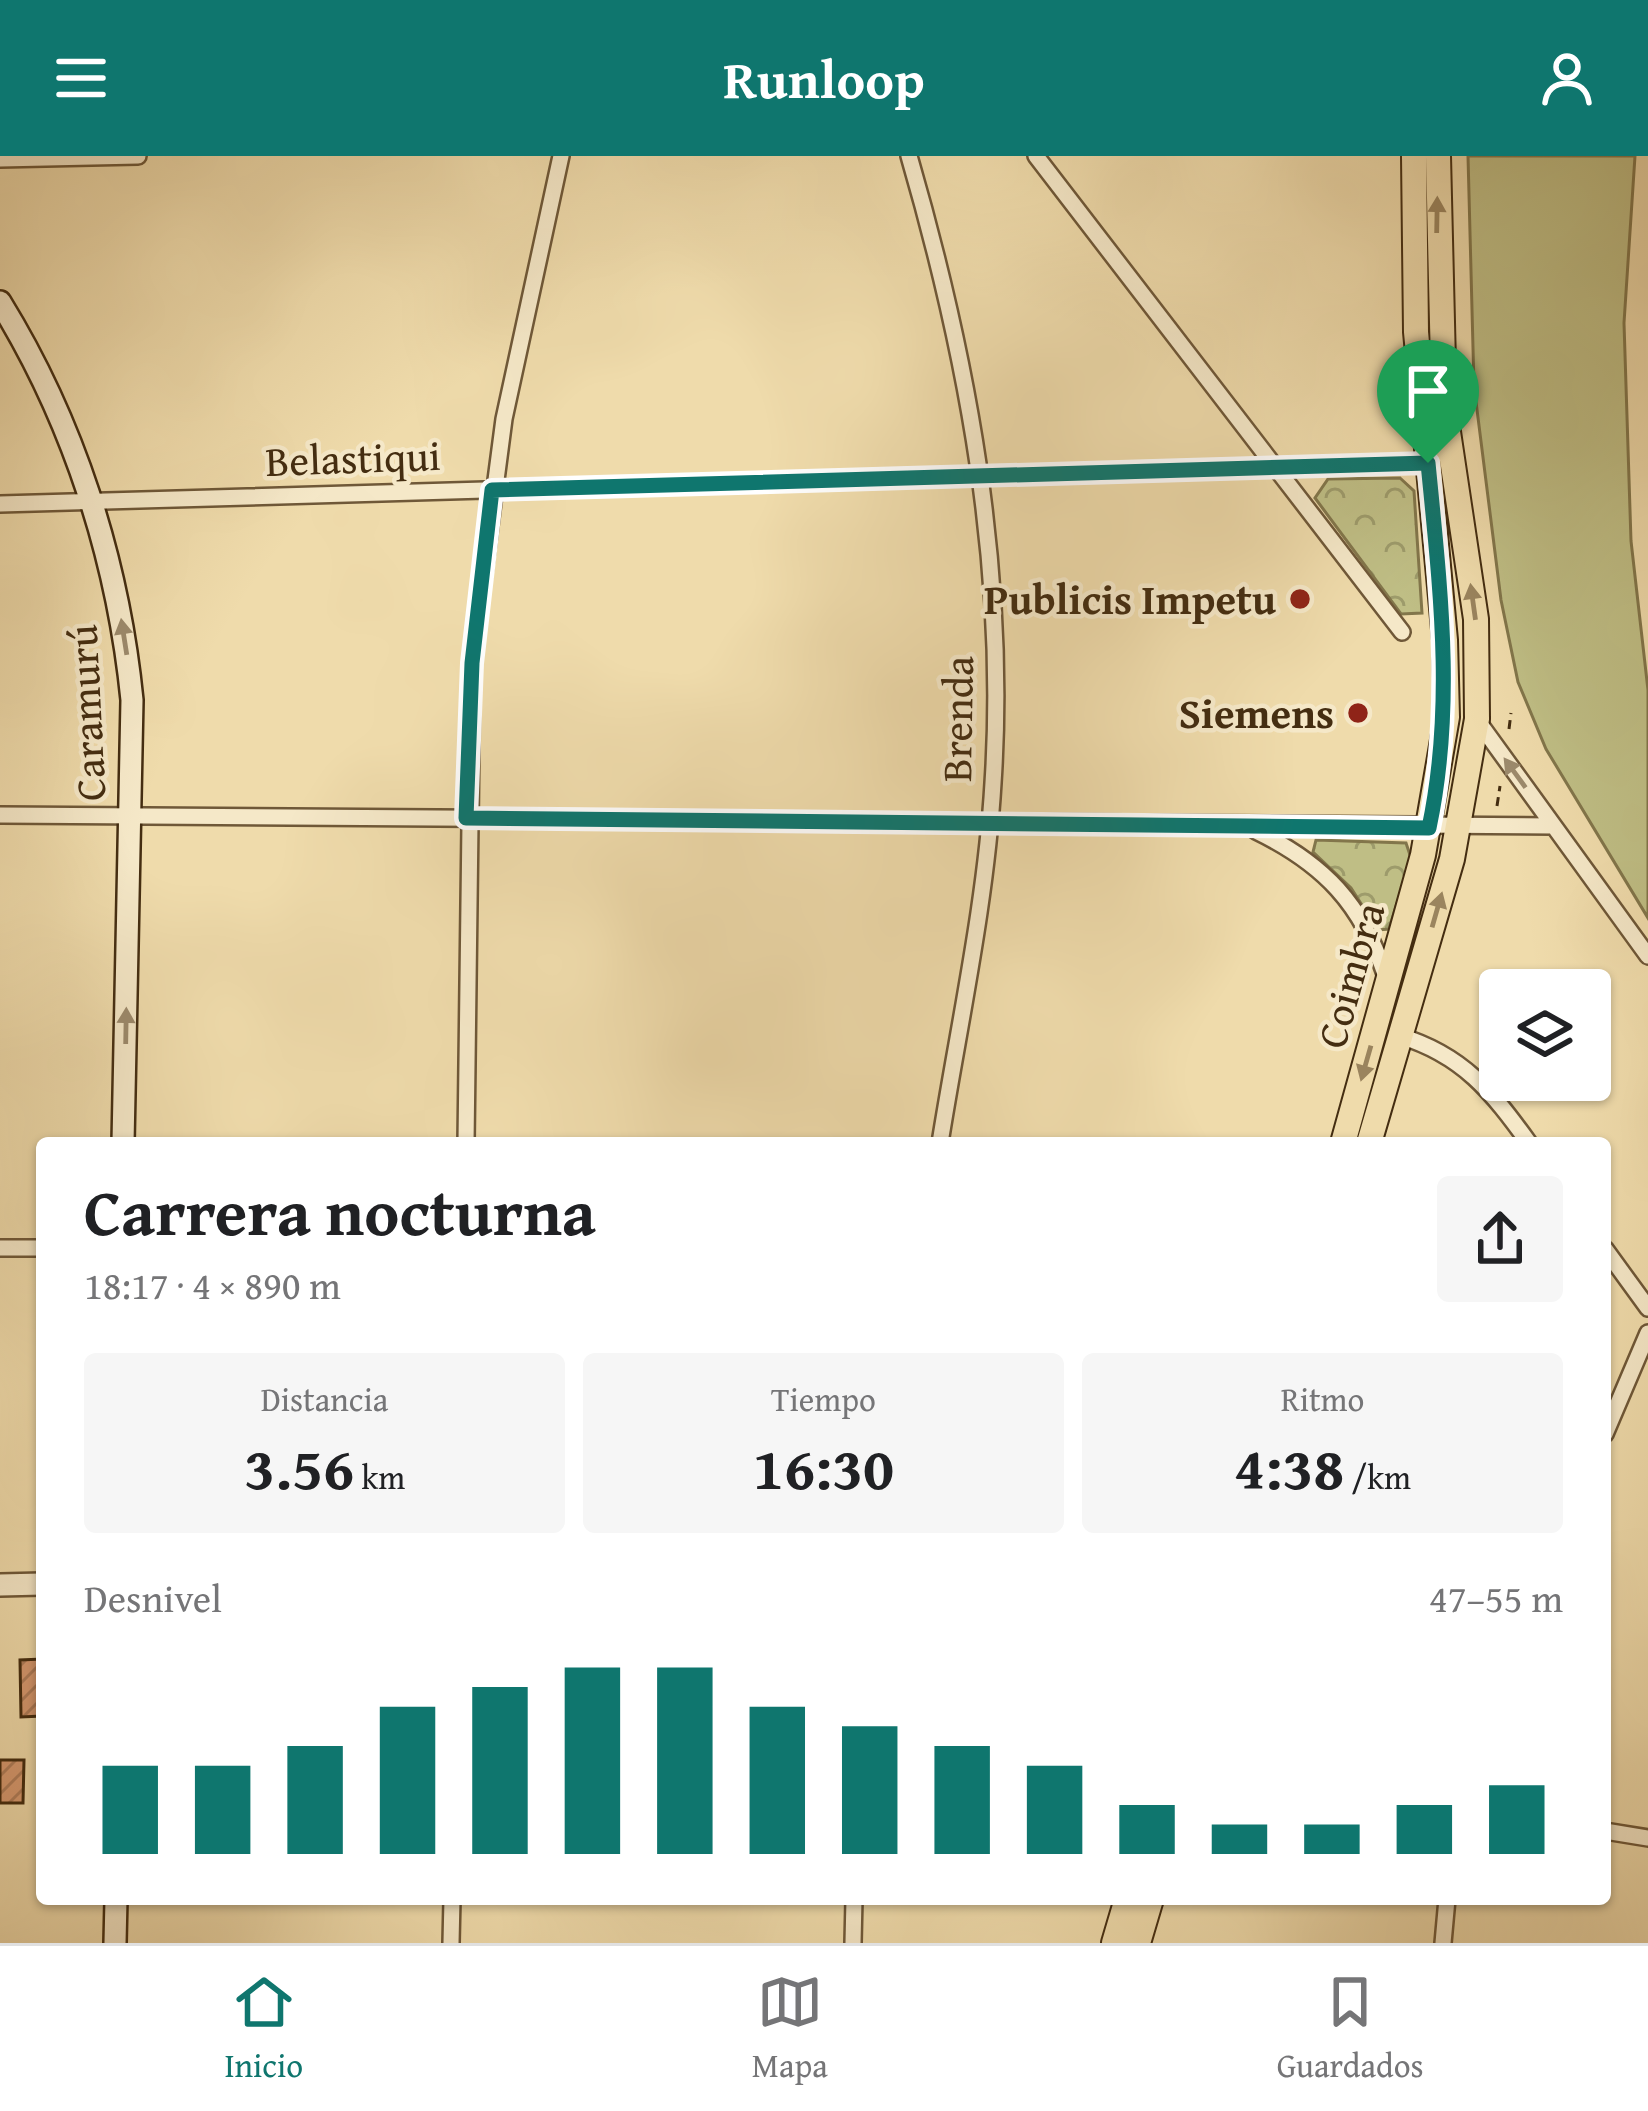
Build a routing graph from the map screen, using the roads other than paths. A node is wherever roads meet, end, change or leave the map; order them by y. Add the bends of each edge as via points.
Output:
1 (138, 156) edge
2 (561, 156) edge
3 (909, 156) edge
4 (1036, 156) edge
5 (1414, 156) edge
6 (1438, 156) edge
7 (0, 159) edge
8 (0, 302) edge
9 (1428, 463) junction
10 (1277, 468) junction
11 (981, 480) junction
12 (492, 490) junction
13 (90, 502) junction
14 (0, 505) edge
15 (1402, 632) dead end
16 (1477, 719) junction
17 (0, 815) edge
18 (131, 815) junction
19 (466, 818) junction
20 (989, 823) junction
21 (1248, 826) junction
22 (1554, 826) junction
23 (1429, 828) junction
24 (1458, 829) junction
25 (1648, 956) edge
26 (1388, 984) junction
27 (1400, 1036) junction
28 (123, 1137) edge
29 (466, 1137) edge
30 (941, 1137) edge
31 (1345, 1137) edge
32 (1371, 1137) edge
33 (1523, 1137) edge
34 (0, 1248) edge
35 (36, 1248) edge
36 (1611, 1257) edge
37 (1648, 1308) edge
38 (1648, 1333) edge
39 (1611, 1420) edge
40 (36, 1584) edge
41 (0, 1585) edge
42 (1611, 1832) edge
43 (1648, 1838) edge
44 (116, 1905) edge
45 (452, 1905) edge
46 (854, 1905) edge
47 (1125, 1905) edge
48 (1149, 1905) edge
49 (1446, 1905) edge
50 (115, 1943) edge
51 (452, 1943) edge
52 (853, 1943) edge
53 (1114, 1943) edge
54 (1138, 1943) edge
55 (1443, 1943) edge

1 - 7 street
2 - 12 street
3 - 11 street, Brenda via 944,276
4 - 10 street
5 - 9 main road, Coimbra via 1416,332
16 -> 6 main road, Coimbra via 1476,620 1443,385
8 - 13 main road, Caramurú via 58,410
9 - 10 street, Belastiqui
9 - 23 main road, Coimbra via 1447,717
10 - 11 street, Belastiqui
10 - 15 street
11 - 12 street, Belastiqui
11 - 20 street, Brenda via 995,650
12 - 13 street, Belastiqui
12 - 19 street via 472,663
13 - 14 street, Belastiqui
18 -> 13 main road, Caramurú via 128,654
22 -> 16 street
16 - 24 main road, Coimbra
17 - 18 street
18 - 19 street
28 -> 18 main road, Caramurú
19 - 20 street
19 - 29 street
20 - 21 street
20 - 30 street, Brenda
21 - 23 street
21 - 26 street via 1335,881 1374,941
22 - 24 street
22 - 25 street
23 - 24 street
23 - 26 main road, Coimbra
27 -> 24 main road, Coimbra
26 -> 31 main road, Coimbra
27 - 32 main road, Coimbra
27 - 33 street via 1472,1070
34 - 35 street
36 - 37 street
38 - 39 street
40 - 41 main road
42 - 43 street
44 - 50 main road
45 - 51 street
46 - 52 street
47 - 53 main road
48 - 54 main road
49 - 55 street

